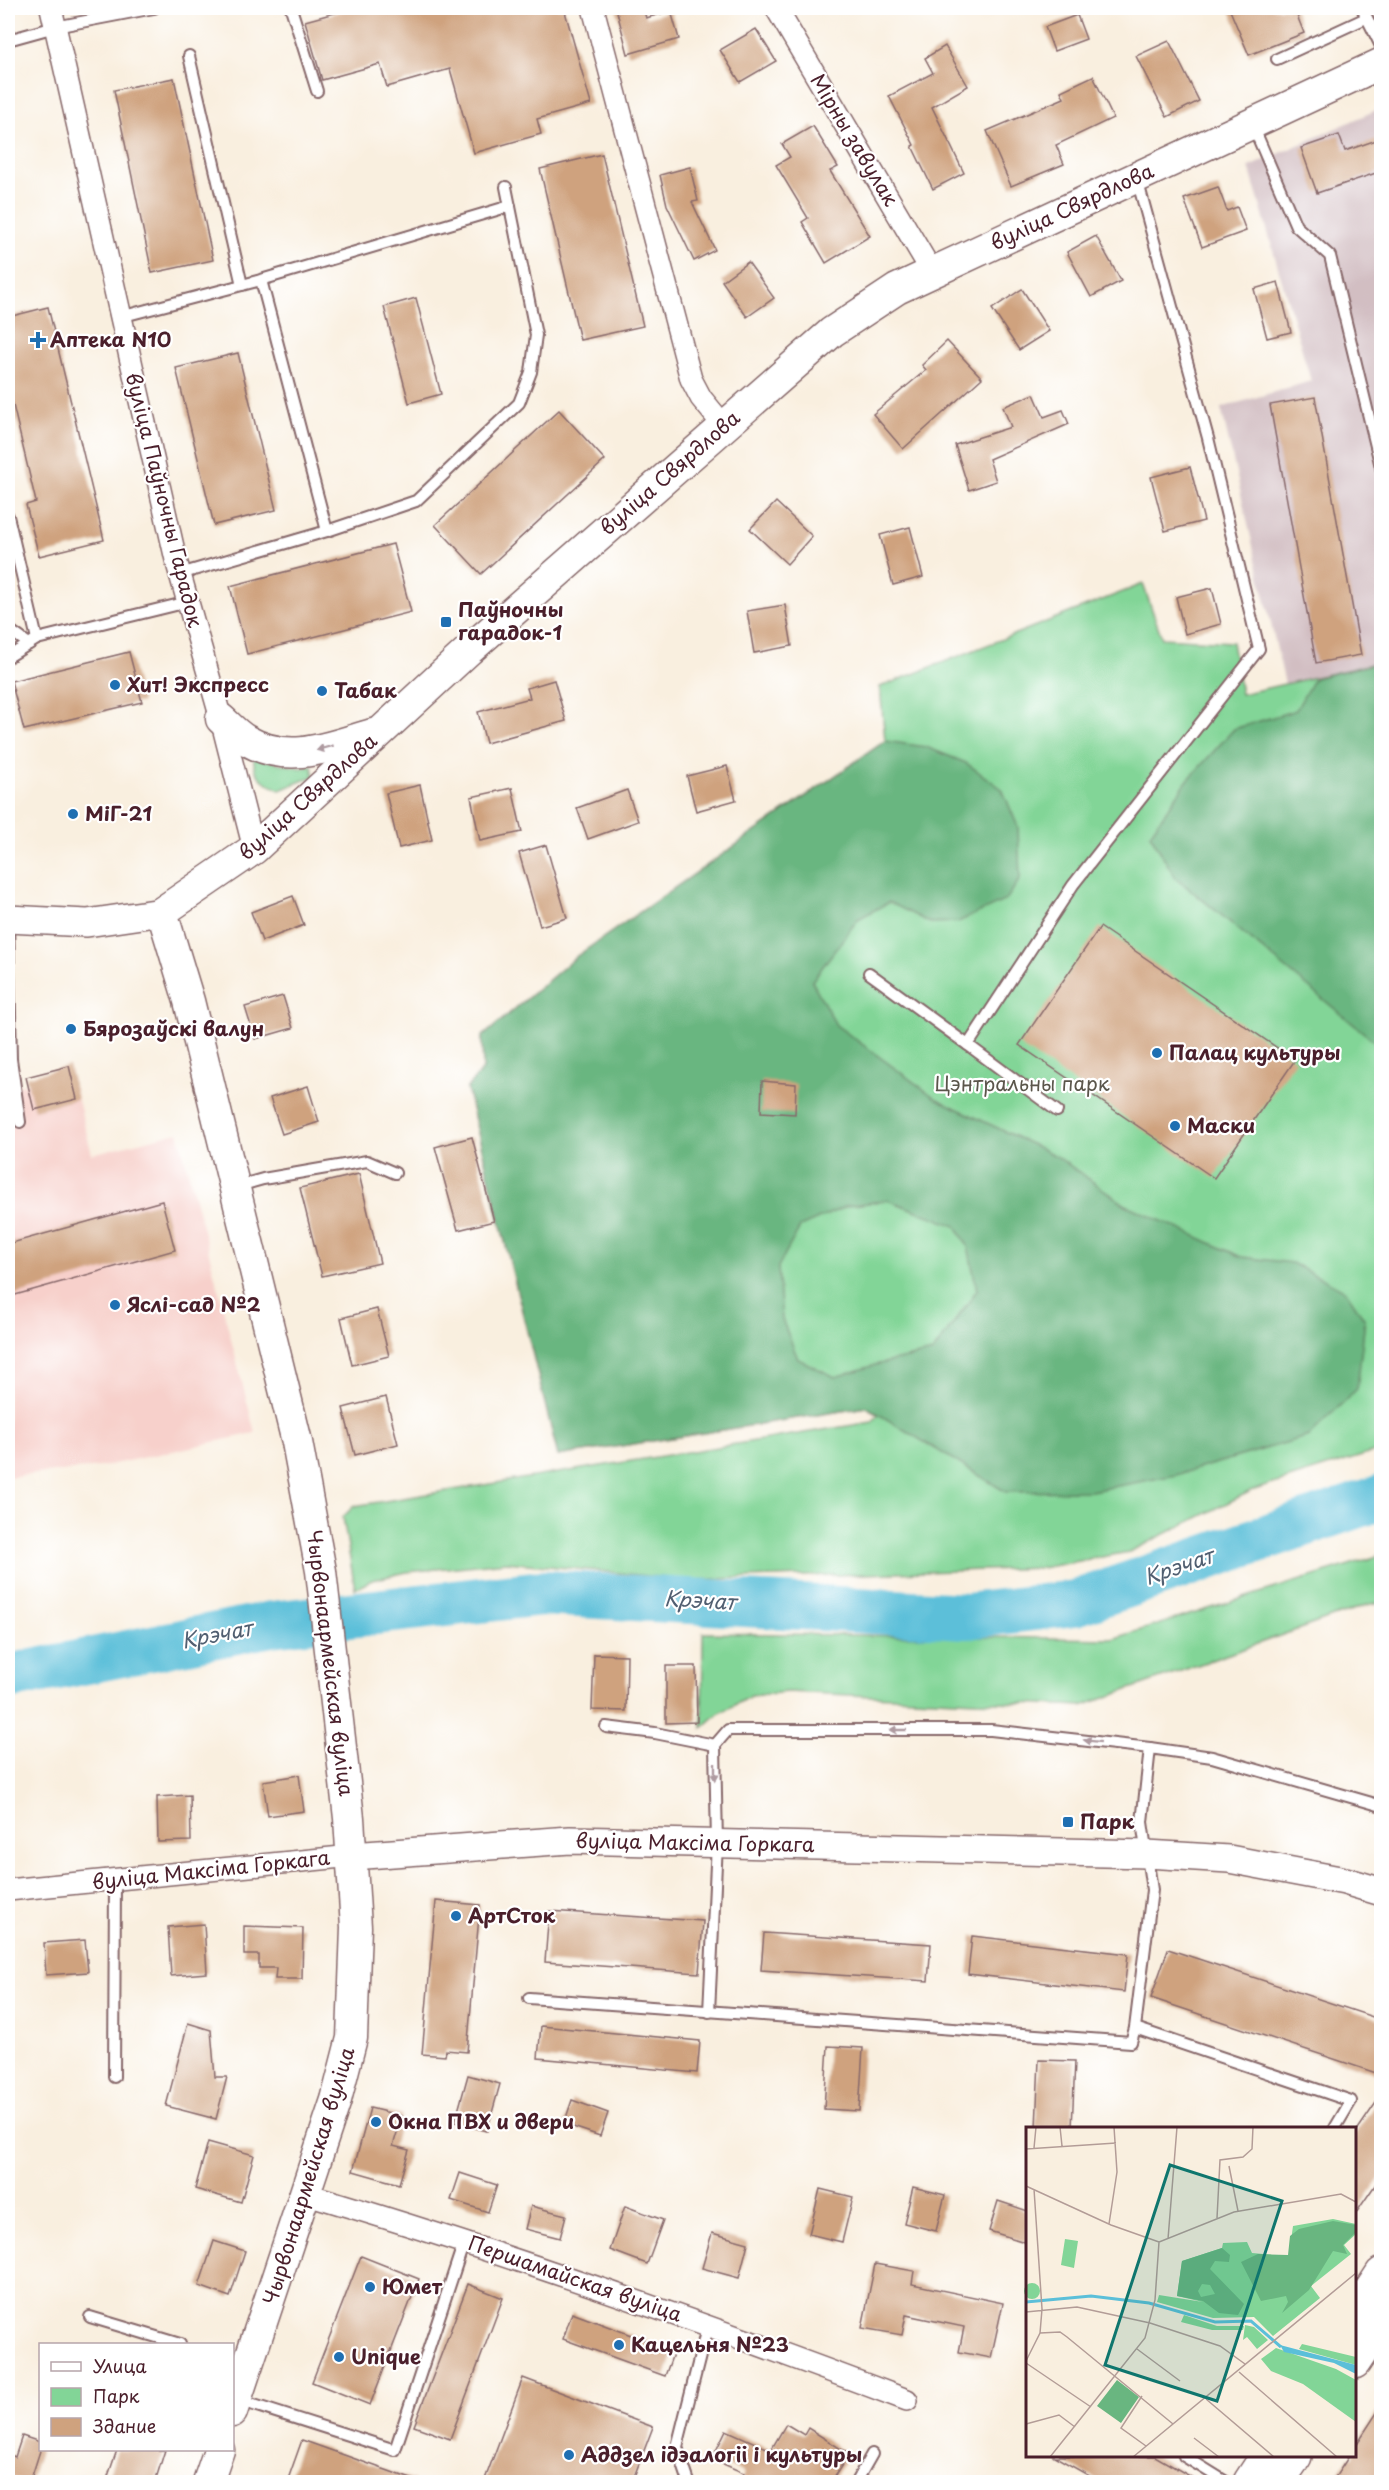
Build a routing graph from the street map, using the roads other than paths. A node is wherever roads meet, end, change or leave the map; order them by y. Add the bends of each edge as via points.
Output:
1 (154, 8) edge
2 (291, 8) edge
3 (593, 8) edge
4 (776, 8) edge
5 (1364, 13) edge
6 (53, 17) edge
7 (8, 40) edge
8 (1382, 48) edge
9 (189, 56) dead end
10 (1277, 59) dead end
11 (1382, 63) edge
12 (317, 91) dead end
13 (1252, 123) junction
14 (1136, 177) junction
15 (506, 187) dead end
16 (510, 206) junction
17 (932, 272) junction
18 (261, 280) junction
19 (242, 285) junction
20 (120, 317) junction
21 (724, 426) junction
22 (1382, 471) edge
23 (8, 516) edge
24 (327, 531) junction
25 (180, 574) junction
26 (188, 602) junction
27 (8, 629) edge
28 (33, 642) junction
29 (8, 657) edge
30 (221, 719) junction
31 (381, 732) junction
32 (254, 849) junction
33 (162, 912) junction
34 (8, 919) edge
35 (869, 973) dead end
36 (968, 1045) junction
37 (1057, 1111) dead end
38 (20, 1122) dead end
39 (395, 1173) dead end
40 (235, 1187) junction
41 (606, 1727) dead end
42 (715, 1745) junction
43 (1150, 1748) junction
44 (1382, 1806) edge
45 (717, 1843) junction
46 (1147, 1854) junction
47 (352, 1856) junction
48 (115, 1880) junction
49 (8, 1890) edge
50 (1382, 1892) edge
51 (529, 1998) dead end
52 (709, 2012) junction
53 (1135, 2028) junction
54 (114, 2077) dead end
55 (1336, 2127) edge
56 (307, 2194) junction
57 (464, 2242) junction
58 (1382, 2274) edge
59 (1356, 2314) edge
60 (90, 2317) dead end
61 (1382, 2320) edge
62 (708, 2324) junction
63 (177, 2343) edge
64 (1356, 2359) edge
65 (907, 2400) dead end
66 (235, 2406) edge
67 (219, 2451) edge
68 (872, 2454) dead end
69 (1186, 2457) edge
70 (1266, 2457) edge
71 (1294, 2457) edge
72 (208, 2482) edge
73 (689, 2482) edge
74 (856, 2482) edge
75 (1226, 2482) edge
76 (1250, 2482) edge
77 (1277, 2482) edge

1 - 6 lane
2 - 12 lane
3 - 21 street via 691,379
4 - 17 street, Мірны завулак
5 - 8 lane
5 - 10 lane
6 - 7 lane
6 - 20 street, вуліца Паўночны Гарадок
9 - 19 lane
11 - 13 main road, вуліца Свярдлова
13 - 14 main road, вуліца Свярдлова
13 - 22 lane via 1296,226 1330,256
14 - 17 main road, вуліца Свярдлова
14 - 36 lane via 1208,438 1259,649 1073,885
15 - 16 lane
16 - 18 lane
16 - 24 lane via 536,335 531,372 519,404 416,501
17 - 21 main road, вуліца Свярдлова via 897,289 831,332
18 - 19 lane
18 - 24 lane
19 - 20 lane
20 - 25 street, вуліца Паўночны Гарадок
21 - 31 main road, вуліца Свярдлова
23 - 28 lane
24 - 25 lane
25 - 26 street, вуліца Паўночны Гарадок
26 - 28 lane
26 - 30 street, вуліца Паўночны Гарадок
27 - 28 lane
28 - 29 lane
31 -> 30 main road via 315,751 278,754 245,740
30 - 32 street, вуліца Паўночны Гарадок
31 - 32 main road, вуліца Свярдлова
32 - 33 main road, вуліца Свярдлова
33 - 34 street, вуліца Свярдлова via 87,923
33 - 40 main road, Чырвонаармейская вуліца via 189,1001
34 - 38 lane via 11,1059
35 - 36 lane
36 - 37 lane
39 - 40 lane via 367,1161
40 - 47 main road, Чырвонаармейская вуліца via 296,1434 321,1571
41 - 42 lane
43 -> 42 lane via 991,1730 728,1730
42 -> 45 lane
43 - 44 lane via 1212,1757
43 - 46 lane via 1142,1822
45 - 46 street, вуліца Максіма Горкага
45 - 47 street, вуліца Максіма Горкага via 570,1840
45 - 52 lane
46 - 50 street, вуліца Максіма Горкага via 1229,1859
46 - 53 lane via 1152,1890
47 - 48 street, вуліца Максіма Горкага
47 - 56 main road, Чырвонаармейская вуліца via 356,1927 352,2038
48 - 49 street, вуліца Максіма Горкага
48 - 54 lane
51 - 52 lane
52 - 53 lane via 1131,2042
53 - 55 lane via 1351,2101
56 - 57 street, Першамайская вуліца
56 - 66 main road, Чырвонаармейская вуліца via 243,2364
57 - 62 street, Першамайская вуліца
57 - 66 lane via 395,2450
58 - 59 main road
60 - 63 lane
61 - 64 main road
62 - 65 street, Першамайская вуліца
62 - 73 lane via 677,2447
67 - 72 main road
68 - 74 lane
69 - 75 lane
70 - 76 main road
71 - 77 main road

